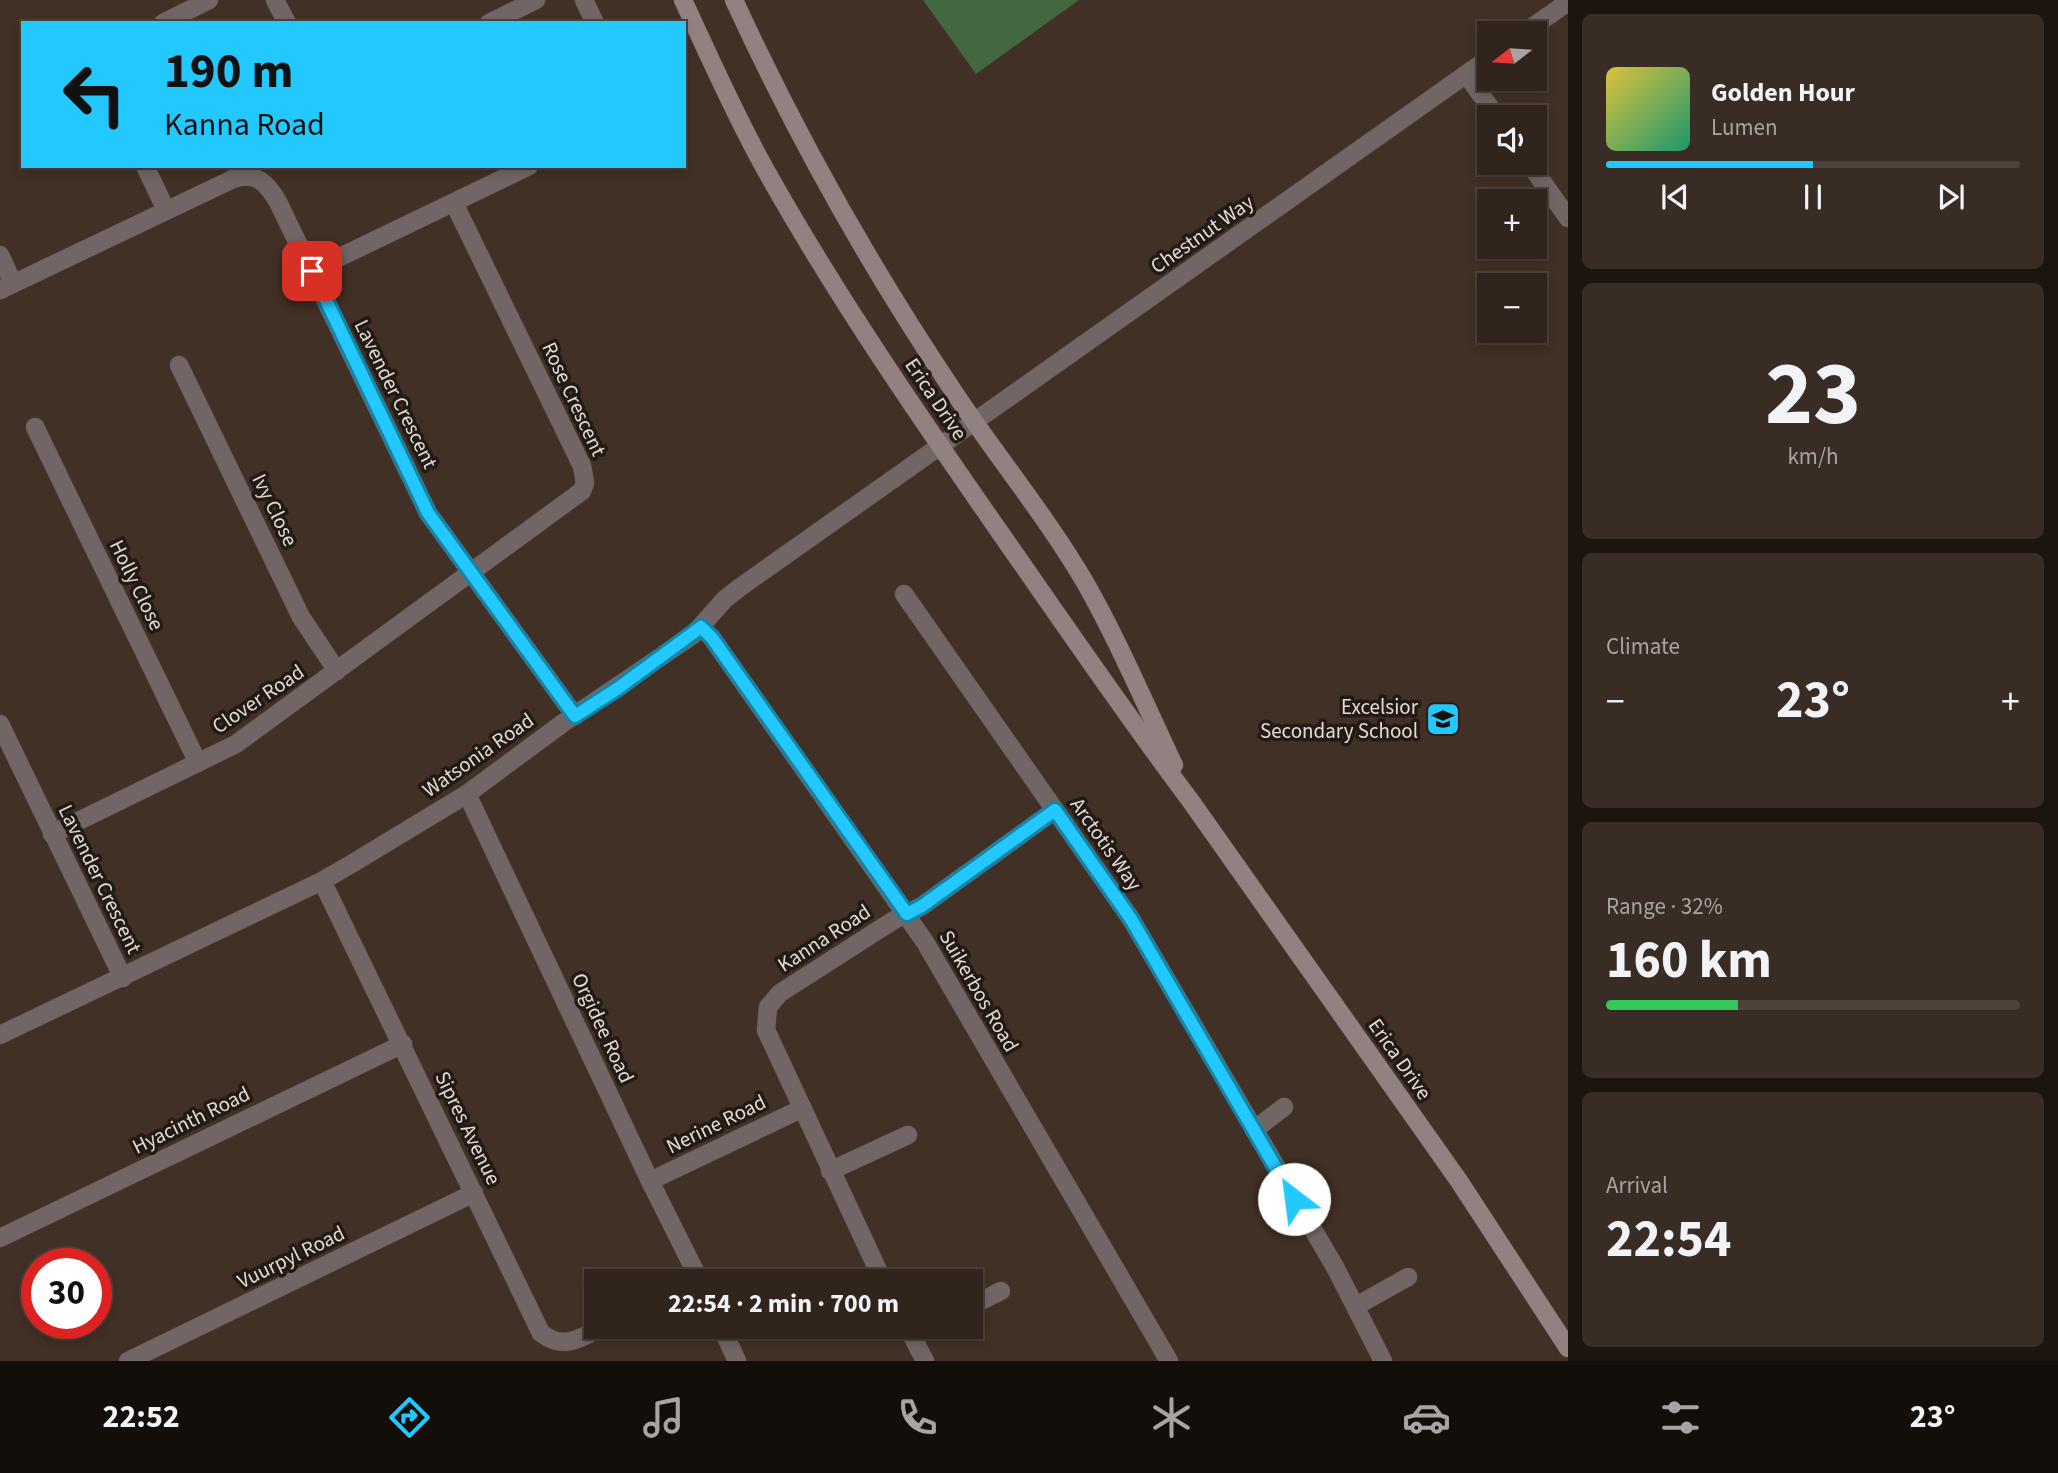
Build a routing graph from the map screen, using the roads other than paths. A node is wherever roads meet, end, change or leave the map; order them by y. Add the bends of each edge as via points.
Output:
1 (209, 0) edge
2 (275, 0) edge
3 (536, 0) edge
4 (584, 0) edge
5 (683, 0) edge
6 (734, 0) edge
7 (1568, 2) edge
8 (167, 21) edge
9 (285, 21) edge
10 (493, 21) edge
11 (594, 21) edge
12 (1541, 21) edge
13 (1477, 66) edge
14 (1466, 74) junction
15 (1488, 105) edge
16 (146, 168) edge
17 (525, 168) edge
18 (1538, 175) edge
19 (454, 203) junction
20 (166, 210) junction
21 (1568, 218) edge
22 (0, 255) edge
23 (312, 271) junction
24 (7, 286) edge
25 (179, 365) dead end
26 (975, 423) junction
27 (35, 427) dead end
28 (939, 446) junction
29 (472, 573) junction
30 (904, 594) dead end
31 (701, 627) junction
32 (337, 671) junction
33 (575, 716) junction
34 (0, 724) edge
35 (198, 763) junction
36 (467, 794) junction
37 (1190, 800) junction
38 (1055, 810) junction
39 (52, 834) junction
40 (322, 881) junction
41 (907, 914) junction
42 (122, 978) junction
43 (0, 1035) edge
44 (402, 1044) junction
45 (1284, 1107) dead end
46 (801, 1109) junction
47 (1254, 1130) junction
48 (908, 1135) dead end
49 (830, 1171) junction
50 (650, 1181) junction
51 (474, 1193) junction
52 (0, 1238) edge
53 (694, 1269) edge
54 (877, 1269) edge
55 (1408, 1277) dead end
56 (1001, 1290) dead end
57 (983, 1300) edge
58 (1356, 1307) junction
59 (584, 1335) edge
60 (727, 1339) edge
61 (913, 1339) edge
62 (1568, 1348) edge
63 (128, 1361) edge
64 (737, 1361) edge
65 (925, 1361) edge
66 (1169, 1361) edge
67 (1382, 1361) edge

1 - 8 street
2 - 9 street
3 - 10 street
4 - 11 street
5 - 28 main road, Erica Drive via 790,212
6 - 26 main road, Erica Drive via 849,227
7 - 12 street
13 - 14 street, Chestnut Way
14 - 15 street
14 - 26 street, Chestnut Way
16 - 20 street
17 - 19 street
18 - 21 street
19 - 23 street
19 - 29 street, Rose Crescent via 582,466 586,483 577,496
20 - 23 street, Lavender Crescent via 242,176 261,179 278,202
20 - 24 street, Lavender Crescent
22 - 24 street
23 - 29 street, Lavender Crescent via 428,513
25 - 32 street, Ivy Close via 301,617
26 - 28 street, Chestnut Way
26 - 37 main road, Erica Drive via 1087,585
27 - 35 street, Holly Close
28 - 31 street, Watsonia Road via 723,600
28 - 37 main road, Erica Drive
29 - 32 street, Clover Road
29 - 33 street, Lavender Crescent
30 - 38 street, Arctotis Way
31 - 33 street, Watsonia Road
31 - 41 street, Suikerbos Road
32 - 35 street, Clover Road via 236,744
33 - 36 street, Watsonia Road
34 - 39 street, Lavender Crescent
35 - 39 street, Clover Road
36 - 40 street, Watsonia Road
36 - 50 street, Orgidee Road
37 - 62 main road, Erica Drive via 1466,1192
38 - 41 street, Kanna Road
38 - 47 street, Arctotis Way via 1131,919
39 - 42 street, Lavender Crescent
40 - 42 street, Watsonia Road
40 - 44 street, Sipres Avenue
41 - 46 street, Kanna Road via 780,993 768,1007 766,1030
41 - 66 street, Suikerbos Road
42 - 43 street, Watsonia Road
44 - 51 street, Sipres Avenue
44 - 52 street, Hyacinth Road
45 - 47 street
46 - 49 street, Kanna Road
46 - 50 street, Nerine Road
47 - 58 street, Arctotis Way
48 - 49 street
49 - 54 street, Kanna Road
50 - 53 street, Orgidee Road
51 - 59 street, Sipres Avenue via 541,1333 555,1343
51 - 63 street, Vuurpyl Road
55 - 58 street
56 - 57 street
58 - 67 street, Arctotis Way
60 - 64 street
61 - 65 street

